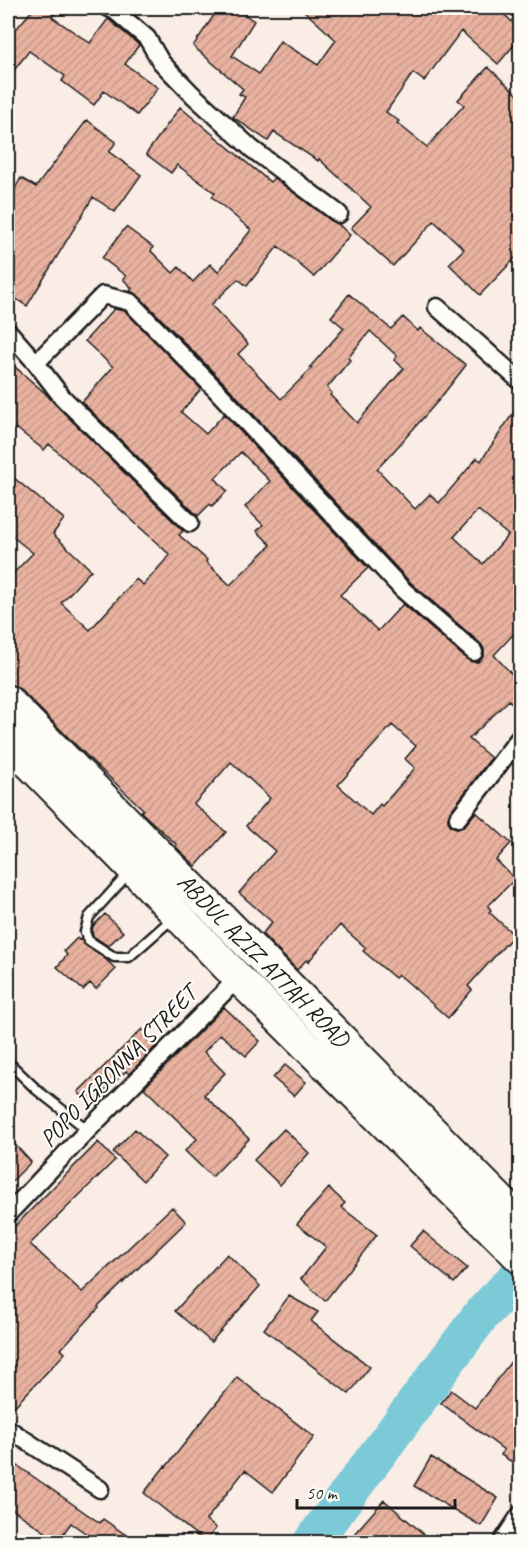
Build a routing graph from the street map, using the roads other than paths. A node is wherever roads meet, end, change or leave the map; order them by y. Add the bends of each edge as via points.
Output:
1 (109, 8) edge
2 (339, 213) dead end
3 (438, 307) dead end
4 (8, 331) edge
5 (36, 363) junction
6 (520, 381) edge
7 (190, 522) dead end
8 (474, 652) dead end
9 (8, 701) edge
10 (520, 737) edge
11 (8, 742) edge
12 (458, 818) dead end
13 (133, 868) junction
14 (177, 914) junction
15 (238, 978) junction
16 (8, 1062) edge
17 (88, 1130) junction
18 (8, 1214) edge
19 (514, 1239) edge
20 (8, 1429) edge
21 (100, 1488) dead end
22 (520, 1515) edge
23 (502, 1542) edge

1 - 2 street via 147,38 161,62 252,149
3 - 6 street
4 - 5 street
5 - 7 street via 62,396
5 - 8 street via 103,295 130,302 402,589
9 - 19 highway, ABDUL AZIZ ATTAH ROAD
10 - 12 street
11 - 13 highway, ABDUL AZIZ ATTAH ROAD
13 - 14 highway, ABDUL AZIZ ATTAH ROAD
13 - 14 lane via 89,917 85,932 88,940 114,957 129,957
14 - 15 highway, ABDUL AZIZ ATTAH ROAD
15 - 17 street, POPO IGBONNA STREET
15 - 19 highway, ABDUL AZIZ ATTAH ROAD
16 - 17 lane
17 - 18 street, POPO IGBONNA STREET
20 - 21 street
22 - 23 street

